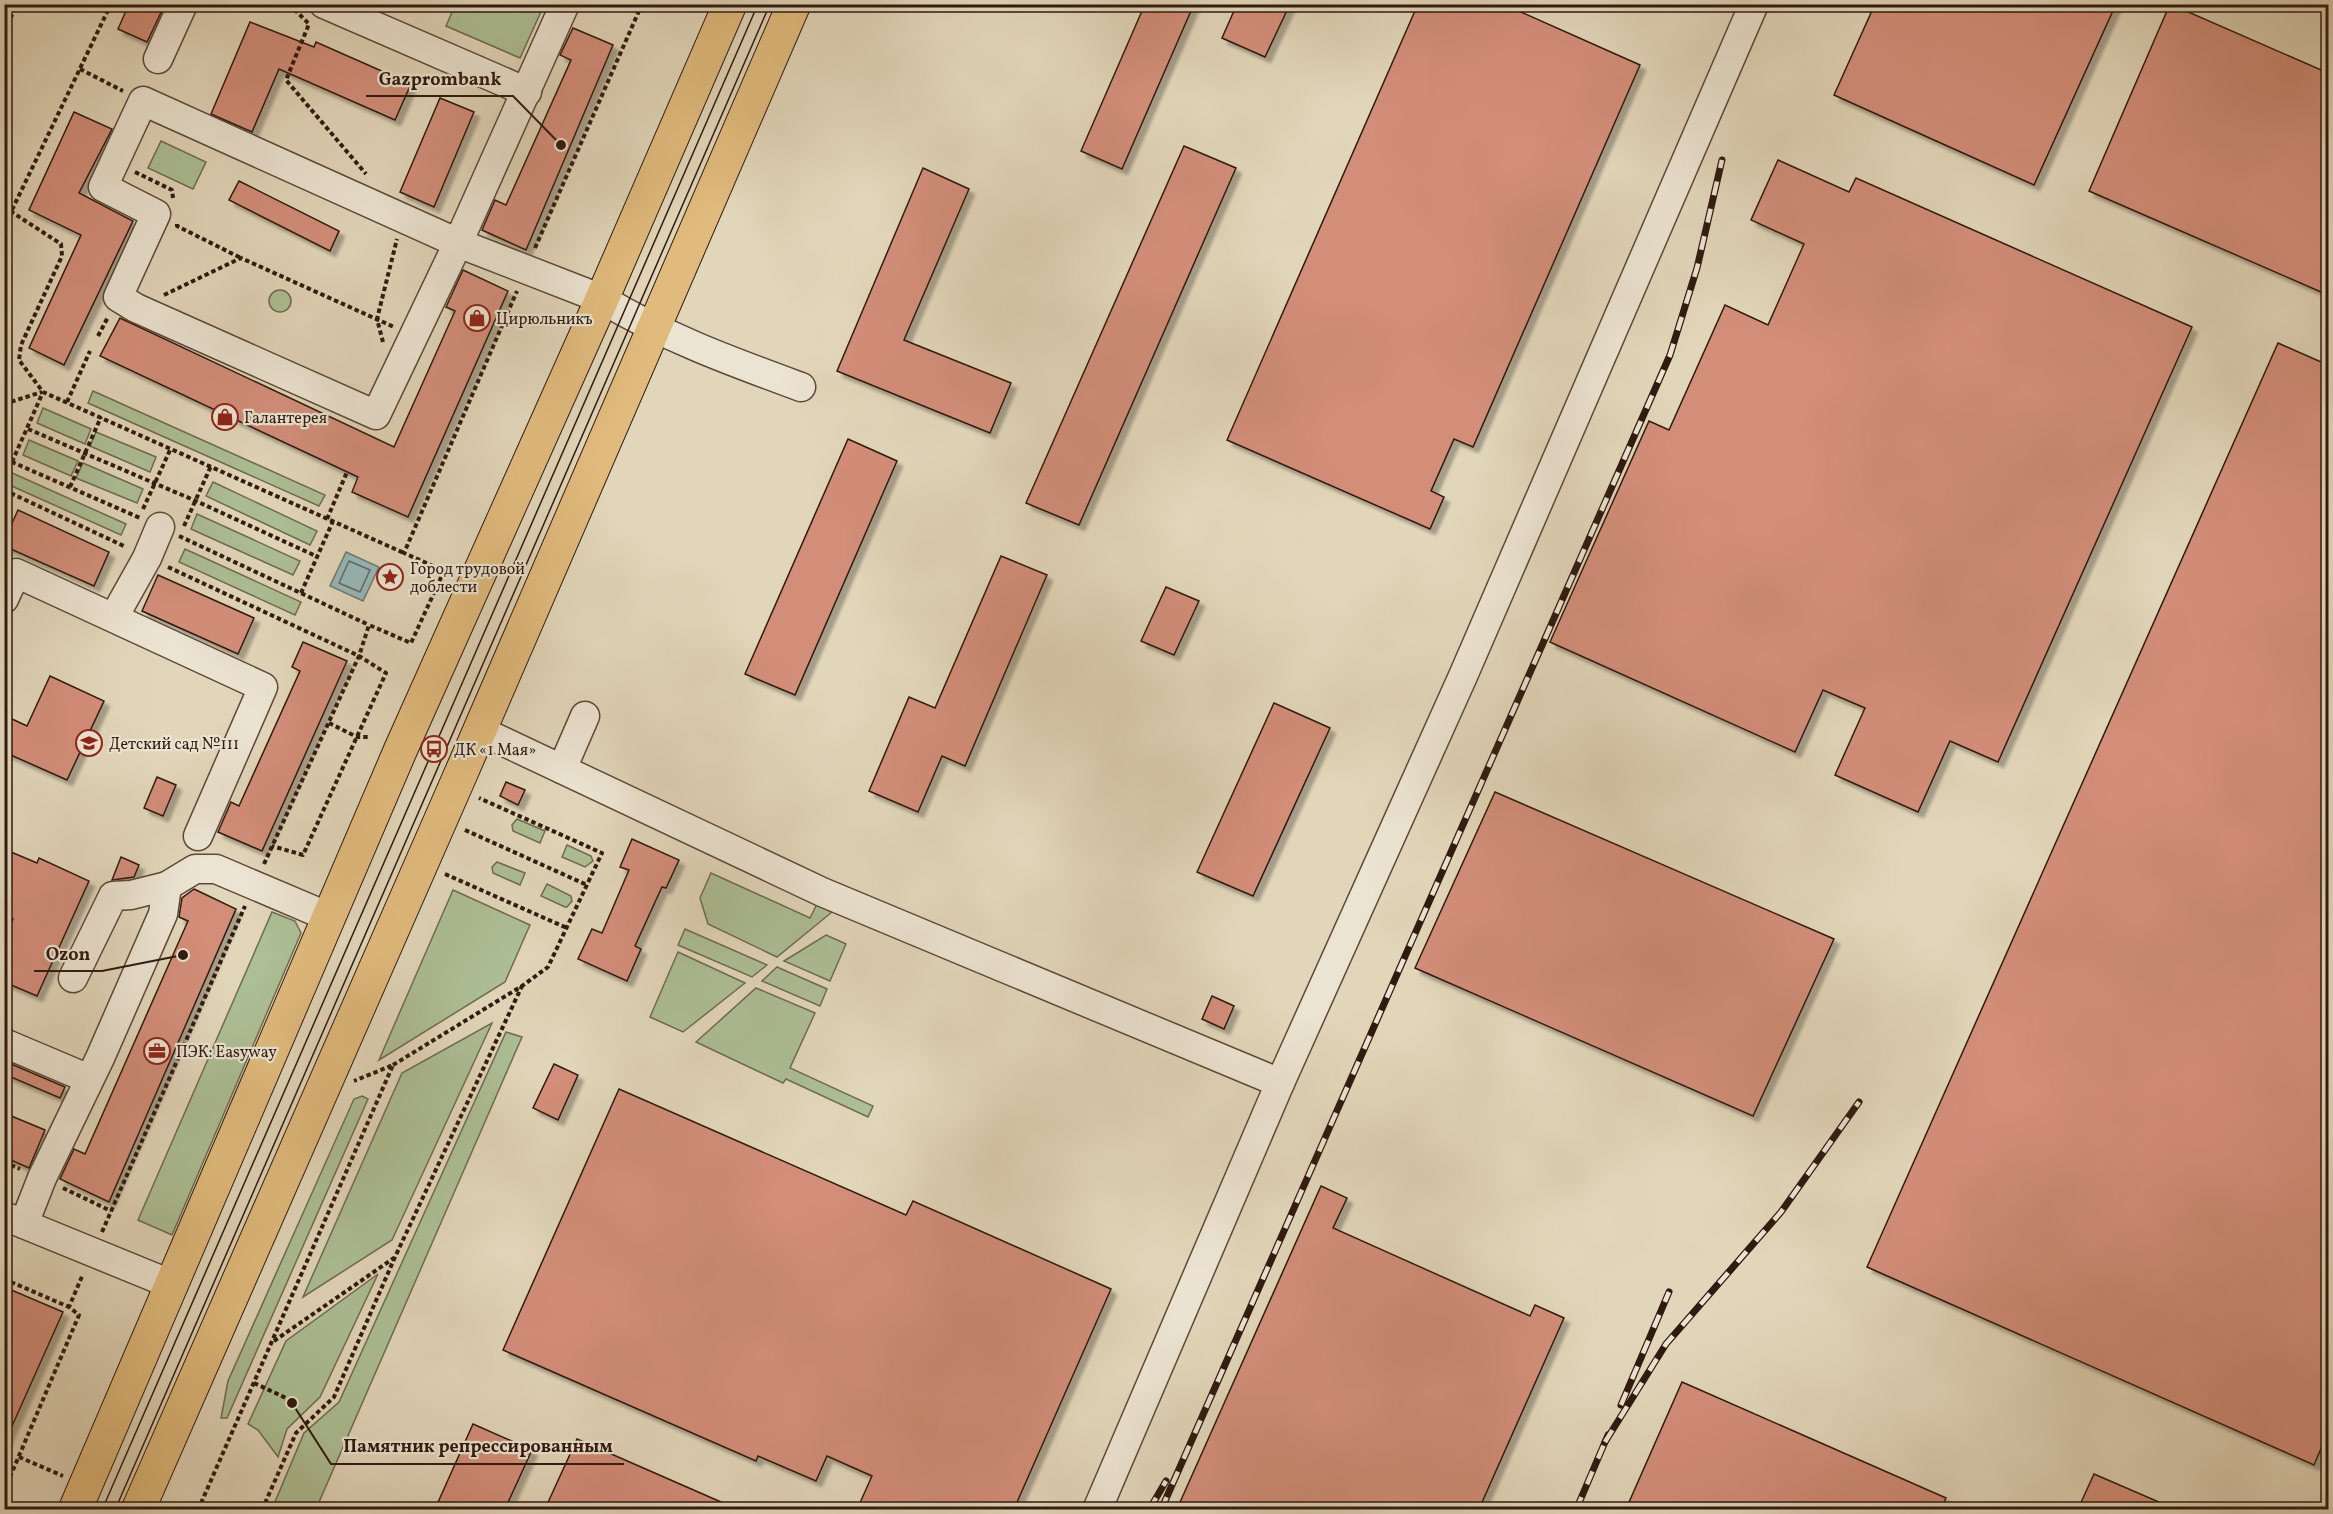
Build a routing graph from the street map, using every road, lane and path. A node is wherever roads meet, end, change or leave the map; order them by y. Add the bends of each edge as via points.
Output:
1 (17, 4) edge
2 (111, 4) edge
3 (183, 4) edge
4 (324, 4) edge
5 (565, 4) edge
6 (642, 4) edge
7 (730, 4) edge
8 (794, 4) edge
9 (1754, 4) edge
10 (4, 32) edge
11 (158, 59) dead end
12 (80, 69) junction
13 (526, 92) junction
14 (143, 101) junction
15 (4, 207) edge
16 (12, 210) junction
17 (458, 243) junction
18 (526, 270) junction
19 (602, 299) junction
20 (136, 308) junction
21 (655, 327) junction
22 (413, 336) junction
23 (90, 351) dead end
24 (801, 387) dead end
25 (43, 392) junction
26 (67, 402) junction
27 (4, 404) edge
28 (101, 417) junction
29 (28, 429) junction
30 (171, 448) junction
31 (84, 453) junction
32 (12, 462) dead end
33 (211, 466) junction
34 (347, 472) dead end
35 (154, 484) junction
36 (70, 487) dead end
37 (4, 490) edge
38 (196, 501) junction
39 (326, 518) junction
40 (333, 521) junction
41 (159, 527) junction
42 (404, 553) junction
43 (318, 557) junction
44 (147, 558) junction
45 (4, 599) edge
46 (114, 617) junction
47 (369, 625) junction
48 (359, 656) junction
49 (585, 716) dead end
50 (329, 723) junction
51 (479, 730) junction
52 (357, 736) junction
53 (369, 737) dead end
54 (562, 769) junction
55 (474, 809) dead end
56 (470, 820) dead end
57 (198, 836) dead end
58 (272, 846) junction
59 (445, 874) dead end
60 (450, 876) dead end
61 (254, 885) junction
62 (440, 885) dead end
63 (587, 885) junction
64 (167, 886) junction
65 (329, 917) junction
66 (567, 928) junction
67 (73, 978) dead end
68 (522, 986) junction
69 (4, 1043) edge
70 (393, 1065) junction
71 (357, 1071) dead end
72 (89, 1079) junction
73 (1280, 1083) junction
74 (11, 1221) edge
75 (93, 1252) junction
76 (395, 1257) junction
77 (5, 1280) edge
78 (173, 1285) junction
79 (69, 1307) junction
80 (273, 1341) junction
81 (254, 1383) junction
82 (286, 1398) dead end
83 (19, 1457) junction
84 (68, 1478) dead end
85 (4, 1491) edge
86 (75, 1509) edge
87 (138, 1509) edge
88 (198, 1509) edge
89 (262, 1509) edge
90 (1097, 1509) edge

1 - 10 path
2 - 12 path
3 - 11 street
4 - 13 street
5 - 13 street
6 - 18 path
7 - 19 highway
8 - 21 highway
9 - 73 street via 1463,676
12 - 14 path
12 - 16 path
13 - 17 street
14 - 17 street
14 - 20 street via 103,187 156,214 118,297
15 - 16 path
16 - 25 path via 61,244 62,256 21,345 19,360
17 - 18 street
17 - 22 street
18 - 19 street
18 - 42 path
19 - 21 street
19 - 65 highway
20 - 22 path via 242,258
20 - 22 street via 376,416
21 - 24 street
21 - 51 highway
23 - 26 path
25 - 26 path
25 - 27 path
25 - 29 path
26 - 28 path
28 - 30 path
28 - 31 path
29 - 31 path
29 - 32 path
30 - 33 path
30 - 35 path
31 - 35 path
31 - 36 path
33 - 38 path
33 - 39 path
34 - 39 path
35 - 38 path
35 - 41 path
37 - 44 path
38 - 41 path
38 - 43 path
39 - 40 path
40 - 42 path
40 - 43 path
41 - 44 street
42 - 47 path via 444,571 411,643
43 - 47 path via 302,593
44 - 46 street
44 - 48 path
45 - 46 street via 16,573
46 - 57 street via 263,687
47 - 48 path
48 - 50 path
48 - 52 path via 386,673
49 - 54 street
50 - 52 path
50 - 58 path
51 - 54 street
51 - 87 highway
52 - 53 path
52 - 58 path via 303,855
54 - 73 street via 822,892
55 - 63 path via 479,798 602,853
56 - 63 path via 465,830
58 - 61 path
59 - 62 path
60 - 66 path
61 - 64 street via 216,868 195,869
61 - 65 street
61 - 75 path
63 - 66 path
64 - 67 street via 113,896
64 - 72 street via 164,914
65 - 78 highway
66 - 68 path via 548,967
68 - 70 path
68 - 76 path
69 - 72 street
70 - 71 path via 352,1082
70 - 80 path
72 - 74 street via 42,1178
73 - 90 street
74 - 75 street
75 - 78 street
75 - 79 path
76 - 80 path
76 - 89 path via 334,1397 296,1433
77 - 79 path
78 - 86 highway
79 - 83 path via 79,1315
80 - 81 path
81 - 82 path
81 - 88 path
83 - 84 path
83 - 85 path

